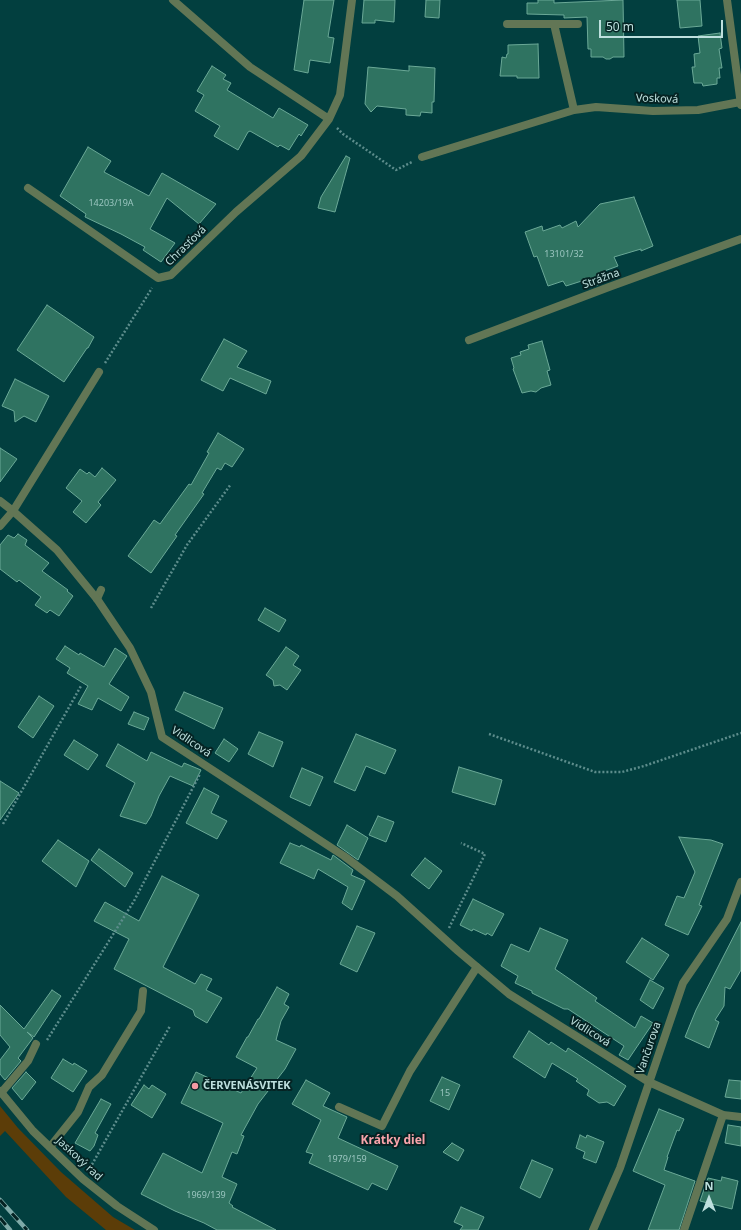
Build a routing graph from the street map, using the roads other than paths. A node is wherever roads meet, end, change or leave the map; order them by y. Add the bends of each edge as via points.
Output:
1 (173, 0) edge
2 (352, 0) edge
3 (727, 0) edge
4 (508, 24) dead end
5 (554, 24) junction
6 (578, 24) dead end
7 (741, 104) edge
8 (574, 110) junction
9 (329, 119) junction
10 (422, 157) road end
11 (28, 188) dead end
12 (741, 240) edge
13 (469, 340) dead end
14 (99, 372) road end
15 (0, 501) edge
16 (13, 511) junction
17 (0, 526) edge
18 (101, 590) dead end
19 (97, 599) junction
20 (741, 882) edge
21 (477, 967) junction
22 (143, 991) dead end
23 (36, 1044) dead end
24 (649, 1082) junction
25 (1, 1092) edge
26 (339, 1108) dead end
27 (723, 1115) junction
28 (741, 1117) edge
29 (50, 1147) junction
30 (154, 1230) edge
31 (593, 1230) edge
32 (684, 1230) edge

1 - 9 street via 250,67
2 - 9 street, Chrasťová via 340,95
3 - 7 street
4 - 5 street
5 - 6 street
5 - 8 street
7 - 8 street, Vosková via 698,110 653,111 596,107
8 - 10 street, Vosková
9 - 11 street, Chrasťová via 301,156 236,212 171,275 158,278
12 - 13 street, Strážna
14 - 16 street
15 - 16 street, Vidlicová
16 - 17 street
16 - 19 street, Vidlicová via 57,550
18 - 19 street
19 - 21 street, Vidlicová via 130,648 151,692 162,737 344,856 397,896
20 - 24 street, Vančurova via 727,919 683,983
21 - 24 street, Vidlicová via 509,994
21 - 26 street via 410,1071 382,1126
22 - 29 street via 141,1010 102,1075 89,1087 78,1112
23 - 25 street via 28,1061
24 - 27 street, Vidlicová
24 - 31 street, Vančurova via 620,1168
25 - 29 street, Jaskový rad via 33,1131
27 - 28 street, Vidlicová
27 - 32 street
29 - 30 street, Jaskový rad via 117,1206

